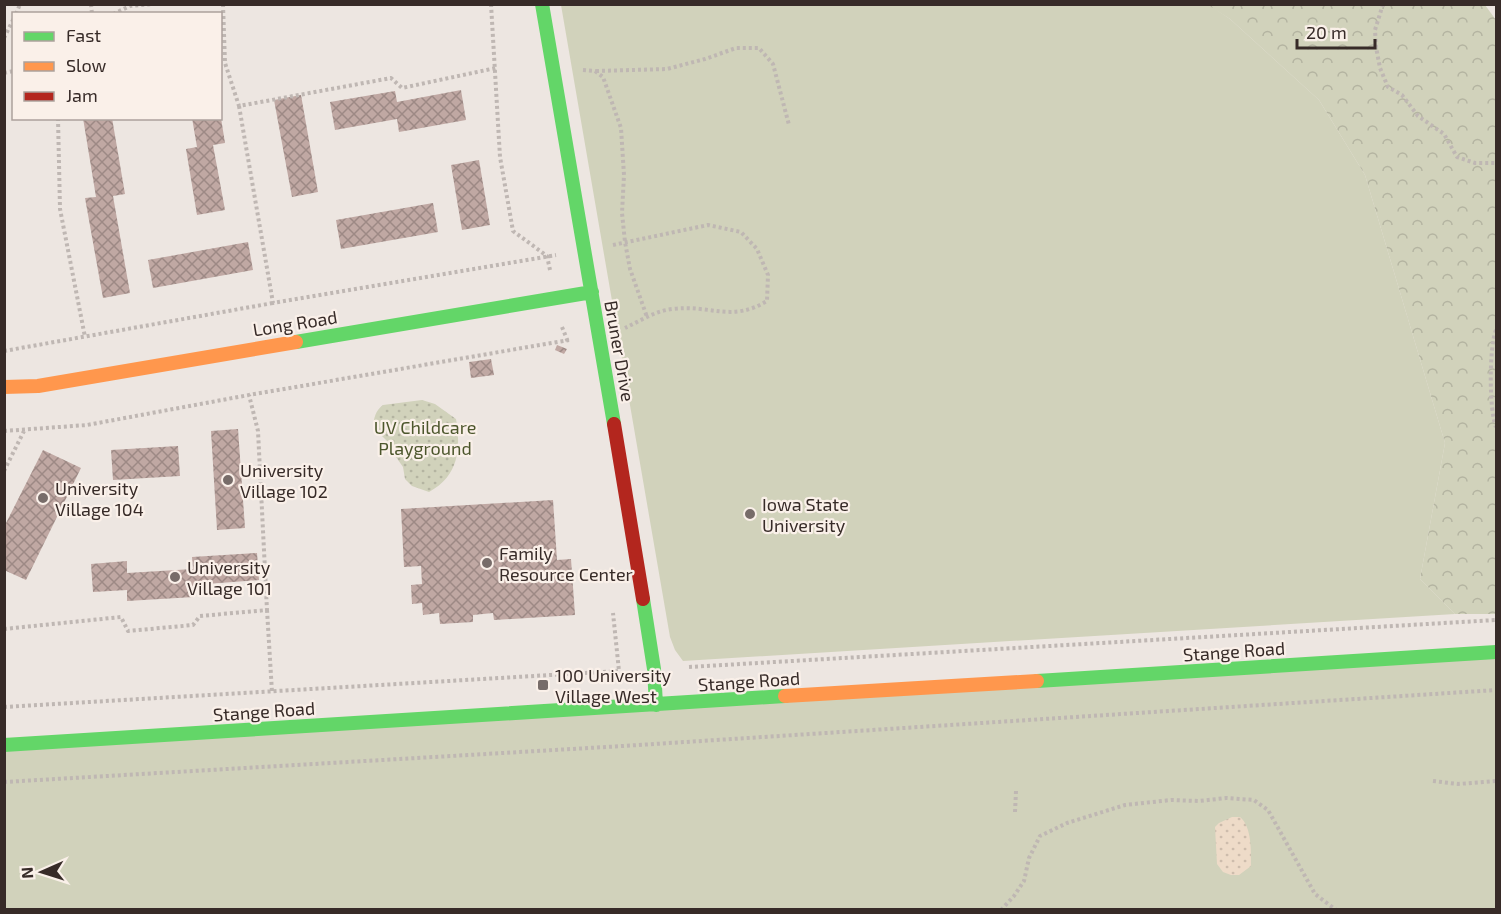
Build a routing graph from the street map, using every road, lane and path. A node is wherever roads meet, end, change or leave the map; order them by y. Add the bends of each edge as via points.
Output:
1 (152, 4) edge
2 (223, 4) edge
3 (491, 4) edge
4 (542, 4) edge
5 (1383, 4) edge
6 (128, 5) edge
7 (12, 22) edge
8 (4, 38) edge
9 (495, 68) junction
10 (572, 68) dead end
11 (595, 71) junction
12 (239, 106) junction
13 (58, 120) edge
14 (789, 125) dead end
15 (1497, 163) edge
16 (625, 242) junction
17 (604, 247) dead end
18 (547, 256) junction
19 (551, 274) dead end
20 (592, 292) junction
21 (273, 303) junction
22 (647, 317) junction
23 (1497, 330) edge
24 (619, 331) dead end
25 (85, 336) junction
26 (568, 341) dead end
27 (4, 351) edge
28 (4, 387) edge
29 (249, 395) junction
30 (1497, 427) edge
31 (4, 431) edge
32 (24, 431) junction
33 (4, 471) edge
34 (267, 610) junction
35 (1497, 620) edge
36 (4, 629) edge
37 (1497, 652) edge
38 (689, 667) dead end
39 (619, 671) dead end
40 (1497, 690) edge
41 (272, 692) junction
42 (656, 705) junction
43 (4, 707) edge
44 (4, 745) edge
45 (1433, 781) dead end
46 (1497, 781) edge
47 (4, 782) edge
48 (1016, 791) dead end
49 (1015, 812) dead end
50 (1001, 909) edge
51 (1336, 909) edge

1 - 6 path
2 - 12 path via 225,63
3 - 9 path
4 - 20 main road, Bruner Drive
5 - 15 path via 1375,30 1376,47 1388,87 1444,134 1457,157 1475,163
7 - 8 path
9 - 12 path via 402,88 391,78
9 - 18 path via 500,157 513,231
10 - 11 path
11 - 14 path via 667,69 736,48 759,48 773,64
11 - 16 path via 603,77 621,128
12 - 21 path
13 - 25 path via 60,209
16 - 17 path
16 - 22 path
16 - 22 path via 708,225 730,229 741,232 757,249 768,275 767,301 754,309 736,313 671,309
18 - 19 path
18 - 21 path
20 - 28 main road, Long Road via 38,386
20 - 42 main road, Bruner Drive via 640,576
21 - 25 path
22 - 24 path
23 - 30 path via 1493,338 1491,389
25 - 27 path
26 - 29 path
29 - 32 path via 87,425
29 - 34 path via 258,431
31 - 32 path
32 - 33 path
34 - 36 path via 200,616 193,625 128,631 121,617
34 - 41 path
35 - 38 path
37 - 42 main road, Stange Road
39 - 41 path
40 - 47 path
41 - 43 path
42 - 44 main road, Stange Road
45 - 46 path
48 - 49 path
50 - 51 path via 1024,881 1040,836 1067,823 1125,806 1226,798 1254,800 1268,810 1315,894

